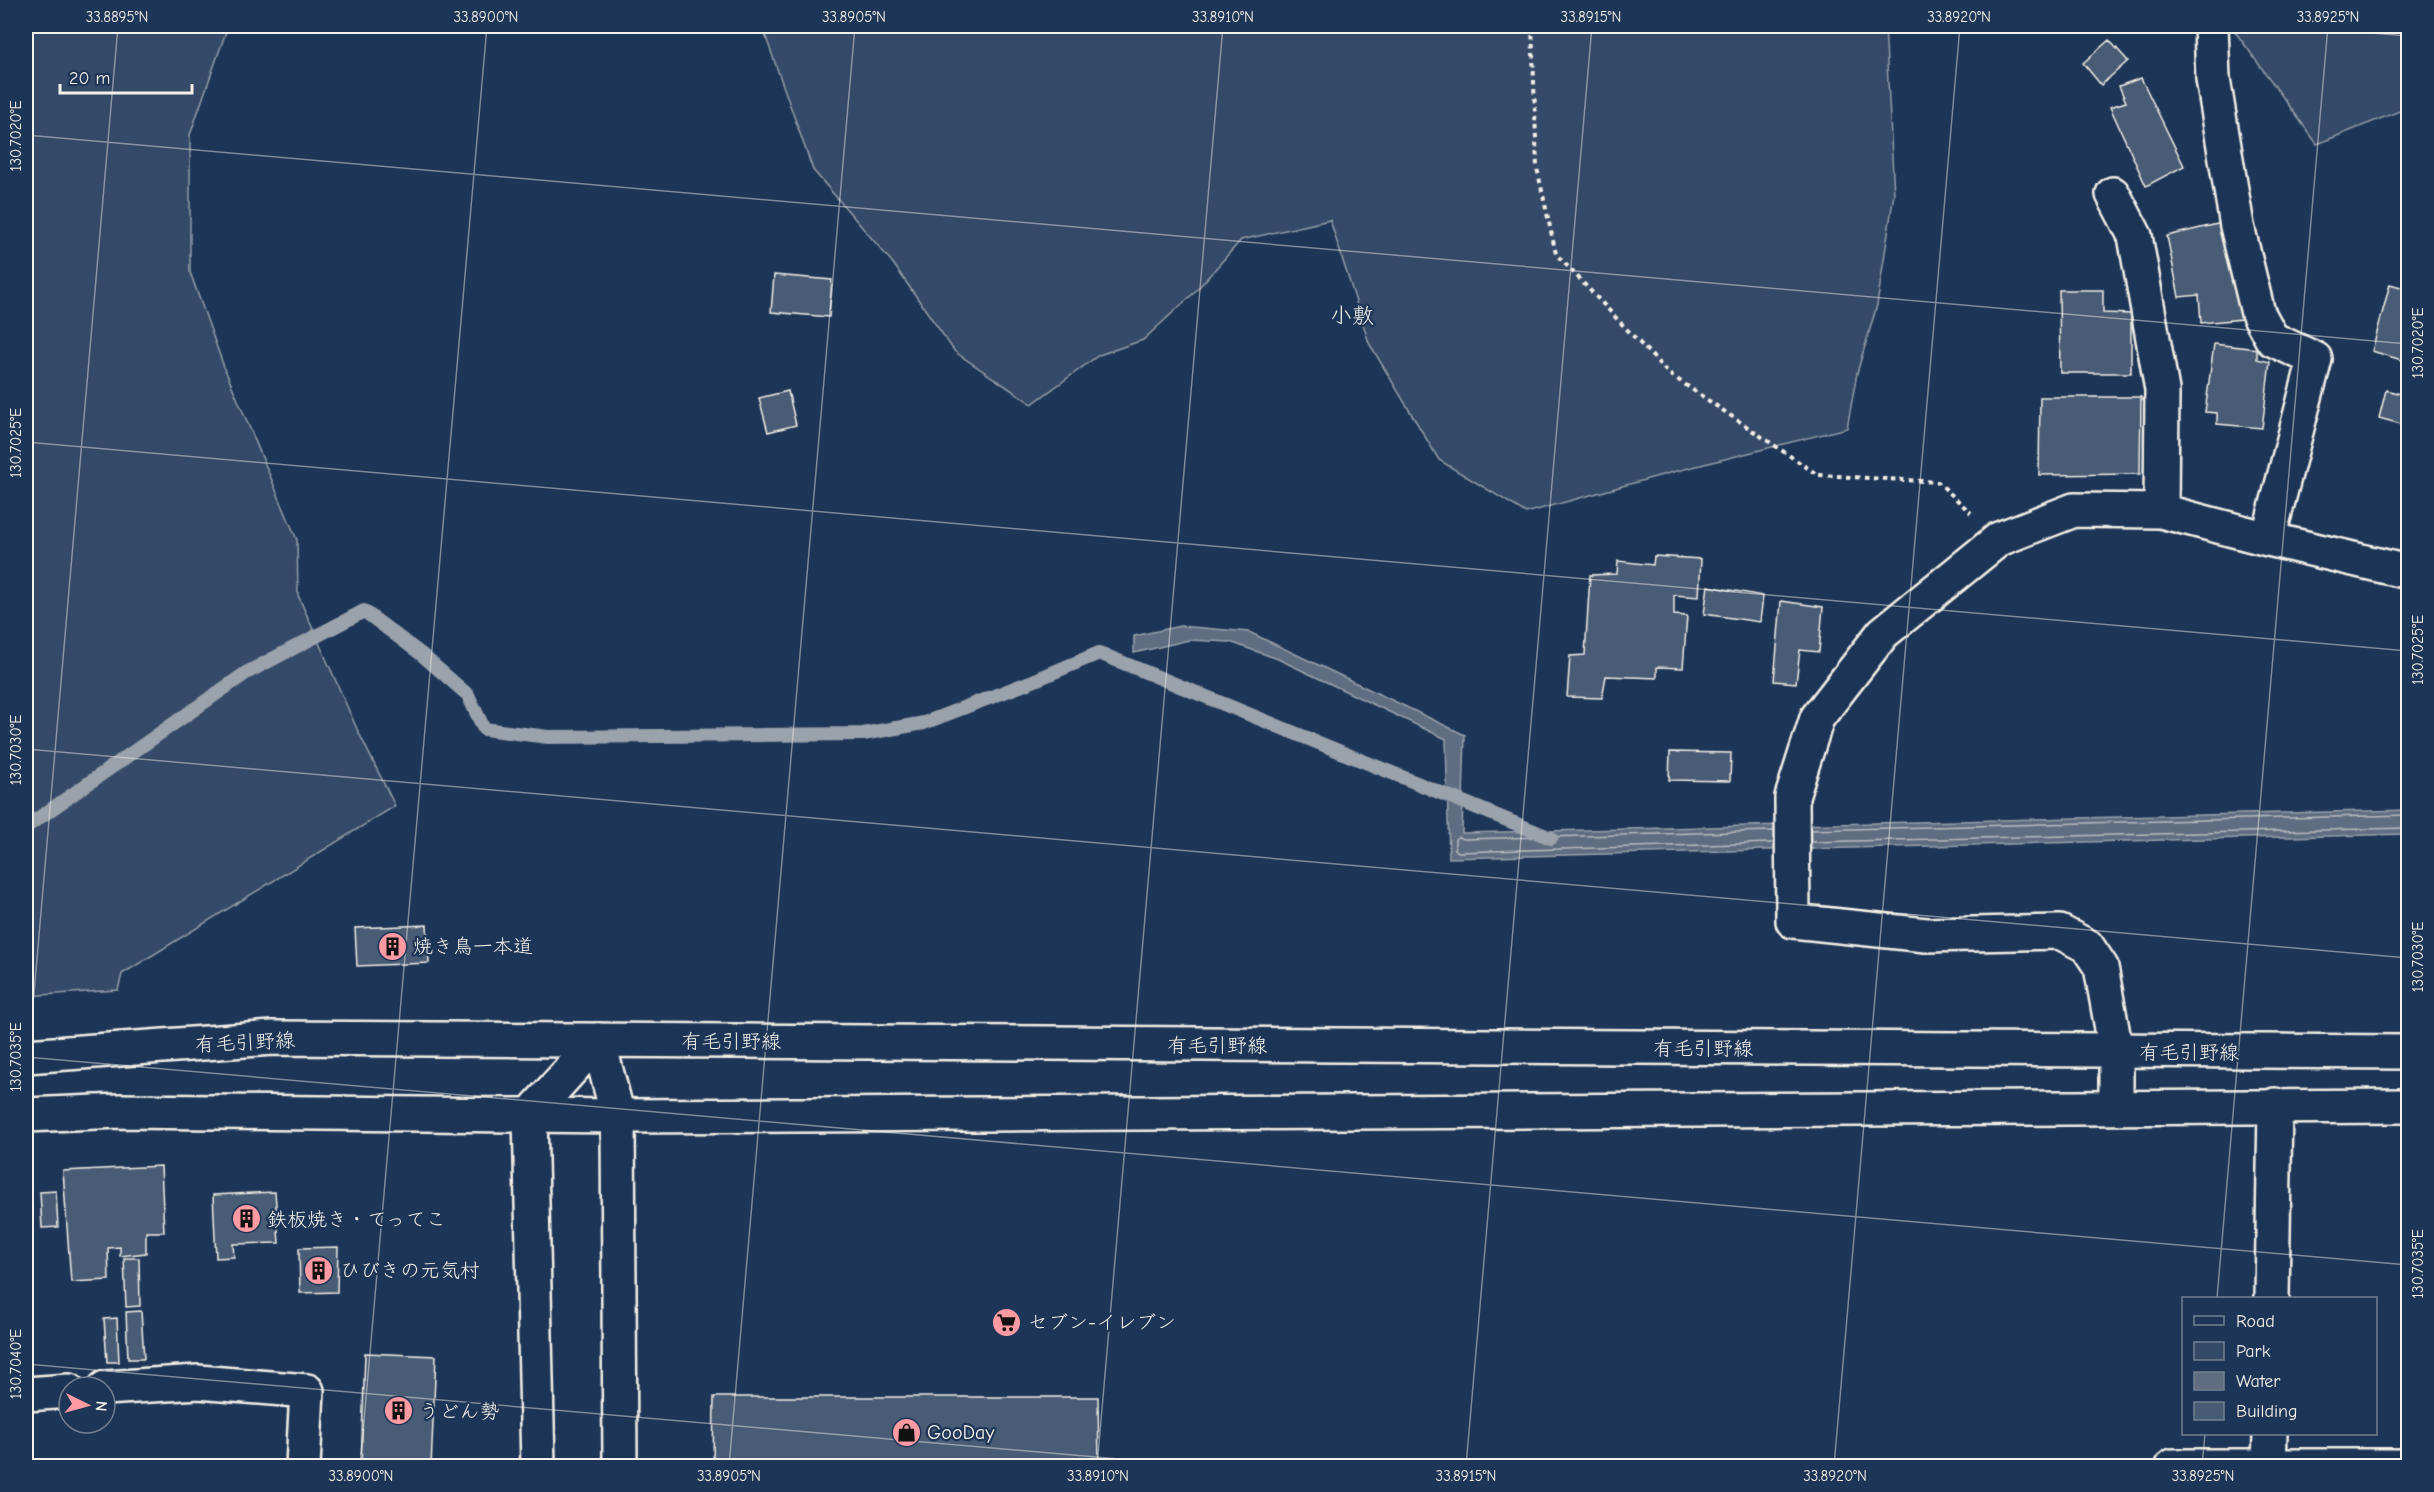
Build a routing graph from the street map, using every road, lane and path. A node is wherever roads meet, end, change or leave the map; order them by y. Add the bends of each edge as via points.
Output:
1 (1532, 26) edge
2 (2211, 26) edge
3 (2113, 194) dead end
4 (2161, 511) junction
5 (1999, 539) junction
6 (2268, 540) junction
7 (2409, 572) edge
8 (598, 1040) junction
9 (2116, 1052) junction
10 (2409, 1052) edge
11 (26, 1056) edge
12 (2275, 1105) junction
13 (2116, 1106) junction
14 (2409, 1106) edge
15 (26, 1115) edge
16 (530, 1115) junction
17 (618, 1116) junction
18 (2272, 1297) edge
19 (117, 1387) edge
20 (57, 1391) edge
21 (26, 1394) edge
22 (2270, 1435) edge
23 (2269, 1466) edge
24 (2409, 1466) edge
25 (303, 1467) edge
26 (538, 1467) edge
27 (620, 1467) edge
28 (2173, 1467) edge

1 - 5 path via 1537,168 1556,254 1668,373 1818,475 1938,482
2 - 6 main road via 2213,80 2237,226 2258,313 2272,339 2315,359
3 - 4 main road via 2135,236 2162,390
4 - 5 main road via 2074,510
4 - 6 main road
5 - 9 main road via 1883,633 1817,718 1792,797 1793,921 1926,935 2060,932 2087,946 2101,967
6 - 7 main road
8 - 9 main road, 有毛引野線
8 - 11 main road, 有毛引野線 via 273,1038
8 - 16 main road
8 - 17 main road
9 - 10 main road, 有毛引野線
9 - 13 main road
12 - 13 main road
12 - 14 main road
12 - 18 main road
13 - 17 main road
15 - 16 main road via 120,1111
16 - 17 main road
16 - 26 main road
17 - 27 main road
19 - 25 main road via 198,1382 307,1392
20 - 21 main road
22 - 23 main road
23 - 24 main road
23 - 28 main road

